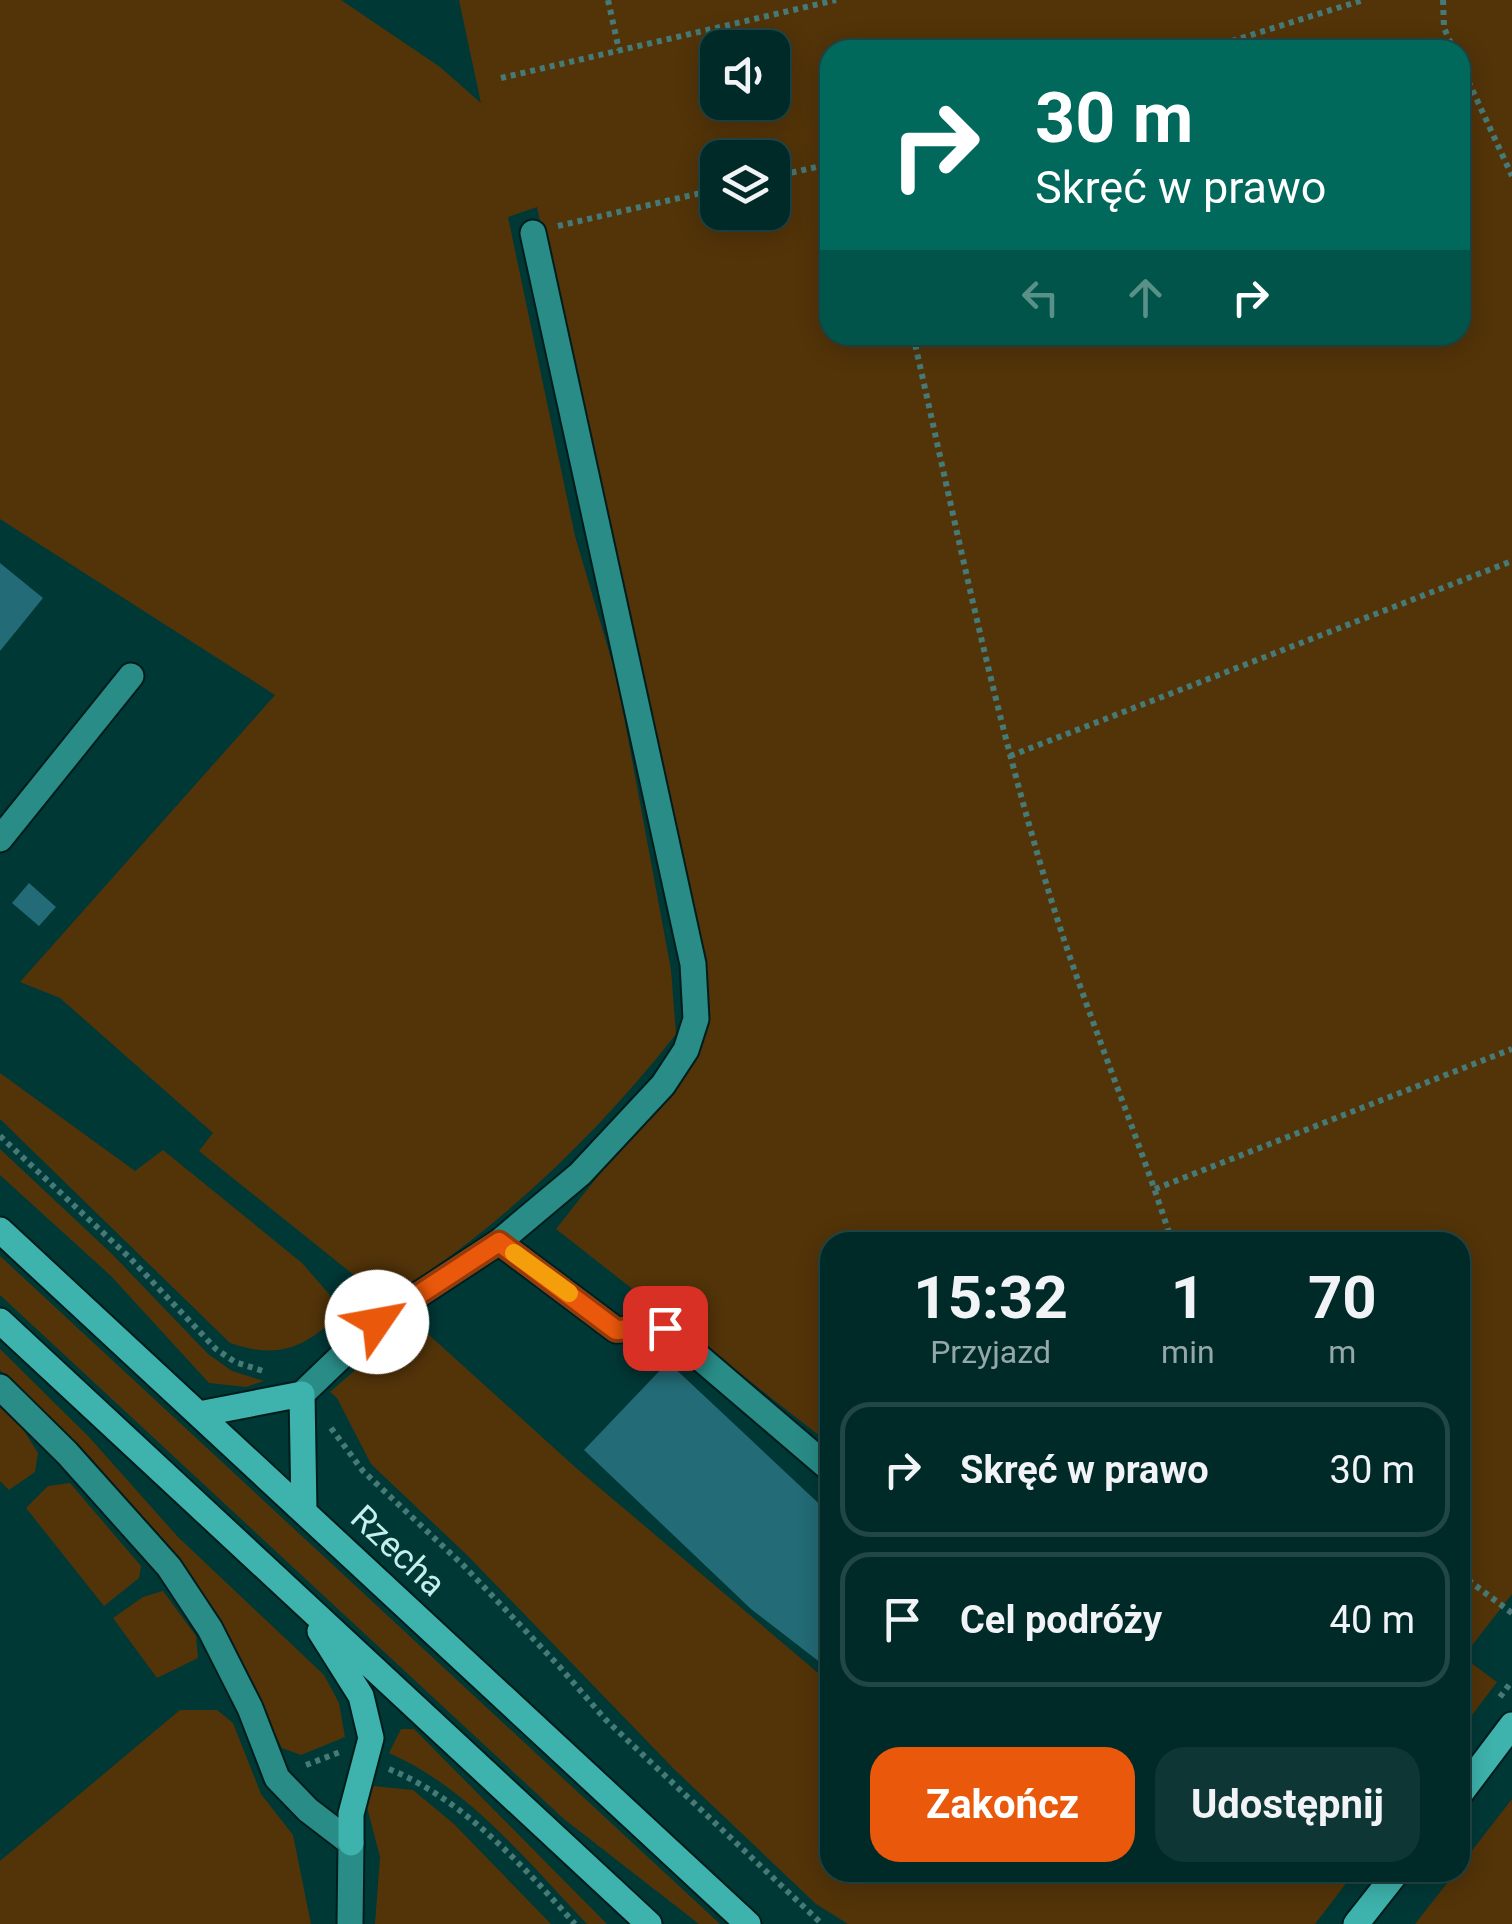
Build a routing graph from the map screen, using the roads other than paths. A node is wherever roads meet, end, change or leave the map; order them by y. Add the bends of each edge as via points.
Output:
1 (533, 233) road end
2 (131, 676) dead end
3 (0, 839) edge
4 (0, 1230) edge
5 (499, 1242) junction
6 (0, 1321) edge
7 (0, 1387) edge
8 (302, 1394) junction
9 (199, 1414) junction
10 (820, 1460) edge
11 (304, 1512) junction
12 (302, 1601) junction
13 (1512, 1725) edge
14 (1470, 1781) edge
15 (352, 1843) junction
16 (1390, 1882) edge
17 (350, 1924) edge
18 (649, 1924) edge
19 (748, 1924) edge
20 (1356, 1924) edge

1 - 5 street via 693,964 696,1019 663,1085 580,1174
2 - 3 street
4 - 9 main road, Rzecha
5 - 8 street via 377,1322
5 - 10 street via 616,1330 665,1328
6 - 12 main road
7 - 15 street via 168,1566 210,1629 277,1778
8 - 9 main road
8 - 11 main road
9 - 11 main road, Rzecha
11 - 19 main road, Rzecha
12 - 15 main road via 360,1696 372,1738 351,1814
12 - 18 main road
13 - 14 main road
15 - 17 street
16 - 20 main road

